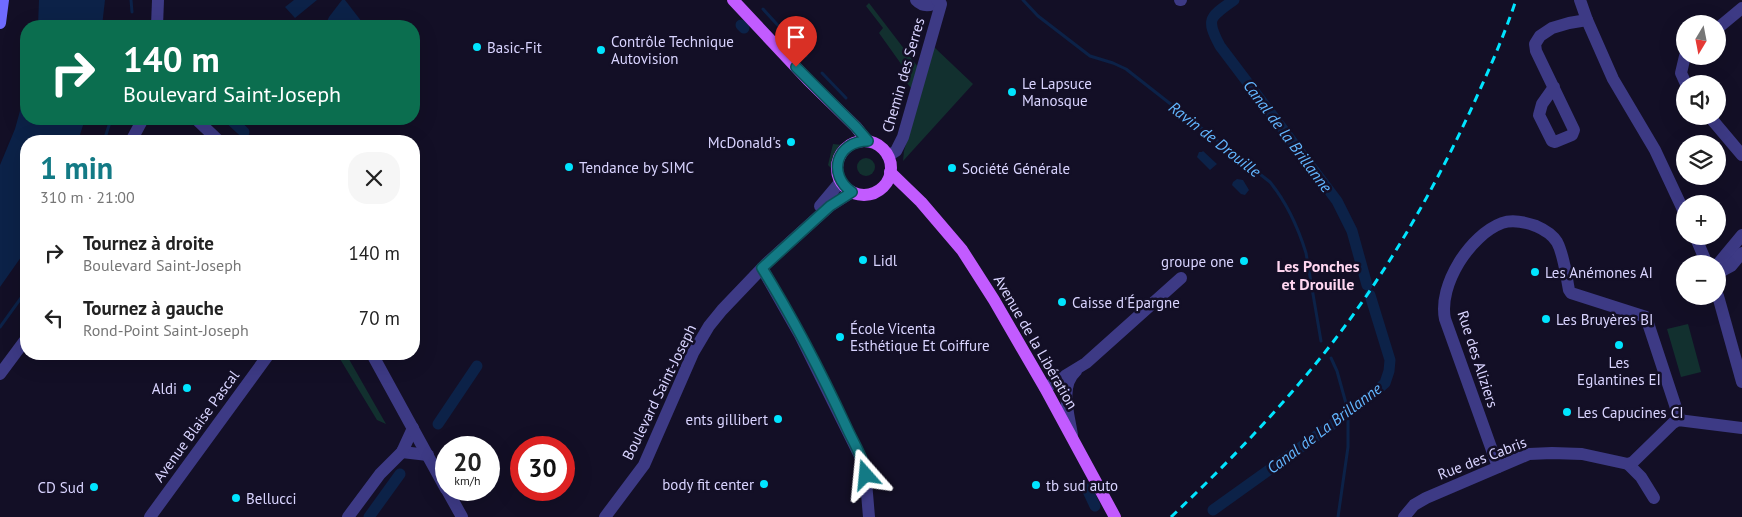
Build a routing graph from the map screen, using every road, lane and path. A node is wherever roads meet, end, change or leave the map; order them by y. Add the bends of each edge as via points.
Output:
1 (3, 0) edge
2 (158, 0) edge
3 (733, 0) edge
4 (916, 0) edge
5 (1580, 0) edge
6 (938, 1) edge
7 (1742, 8) edge
8 (157, 20) edge
9 (1587, 20) junction
10 (1726, 21) edge
11 (0, 23) edge
12 (1554, 87) dead end
13 (837, 109) junction
14 (202, 125) edge
15 (1717, 125) edge
16 (213, 135) edge
17 (868, 141) junction
18 (851, 144) junction
19 (1742, 155) edge
20 (888, 156) junction
21 (890, 172) junction
22 (841, 181) junction
23 (881, 189) junction
24 (852, 192) junction
25 (912, 194) junction
26 (1676, 195) edge
27 (1742, 235) edge
28 (1742, 253) edge
29 (1725, 255) edge
30 (765, 265) junction
31 (1726, 269) edge
32 (1181, 278) dead end
33 (1721, 305) edge
34 (20, 347) edge
35 (265, 360) edge
36 (375, 360) edge
37 (1079, 368) junction
38 (0, 374) edge
39 (1742, 382) edge
40 (1045, 388) junction
41 (1680, 420) junction
42 (413, 428) junction
43 (1742, 428) edge
44 (1072, 437) junction
45 (402, 452) junction
46 (428, 455) junction
47 (1628, 464) junction
48 (435, 468) edge
49 (1498, 468) junction
50 (1654, 498) dead end
51 (453, 501) edge
52 (150, 517) edge
53 (348, 517) edge
54 (462, 517) edge
55 (605, 517) edge
56 (868, 517) edge
57 (1115, 517) edge
58 (1404, 517) edge

1 - 11 main road
2 - 8 street
3 - 13 main road
4 - 6 street via 924,5
5 - 9 street
6 - 20 street, Chemin des Serres via 934,30 903,138 896,152
7 - 10 street
9 - 12 street via 1552,28 1536,40 1536,51
9 - 26 street via 1613,79 1655,150
13 - 17 main road
13 - 18 main road
14 - 16 street
15 - 19 street
17 - 18 main road
17 - 20 main road via 883,149
18 - 22 main road via 837,165
20 - 21 main road
21 - 23 main road
21 - 25 main road, Avenue de la Libération
22 - 24 main road
22 - 30 street, Boulevard Saint-Joseph
23 - 24 main road via 867,194
23 - 25 main road
24 - 30 street, Boulevard Saint-Joseph via 830,206
25 - 40 main road, Avenue de la Libération via 962,250
27 - 29 street
28 - 31 street
30 - 55 street, Boulevard Saint-Joseph via 705,332 644,465
30 - 56 street via 863,462
32 - 37 street
33 - 39 street
34 - 38 street
35 - 52 street, Avenue Blaise Pascal
36 - 42 street
37 - 40 street
37 - 44 street via 1070,378 1067,390
40 - 44 main road, Avenue de la Libération
41 - 43 street
41 - 47 street
41 - 49 street, Rue des Aliziers via 1646,317 1571,293 1556,240 1543,229 1507,222 1479,238 1466,254 1451,276 1444,303 1445,319
42 - 45 street
42 - 46 street
44 - 57 main road, Avenue de la Libération
45 - 46 street
45 - 53 street via 380,474
46 - 48 street
47 - 49 street, Rue des Cabris via 1582,454 1552,453 1529,454
47 - 50 street
49 - 58 street, Rue des Cabris via 1426,498 1414,505
51 - 54 street

